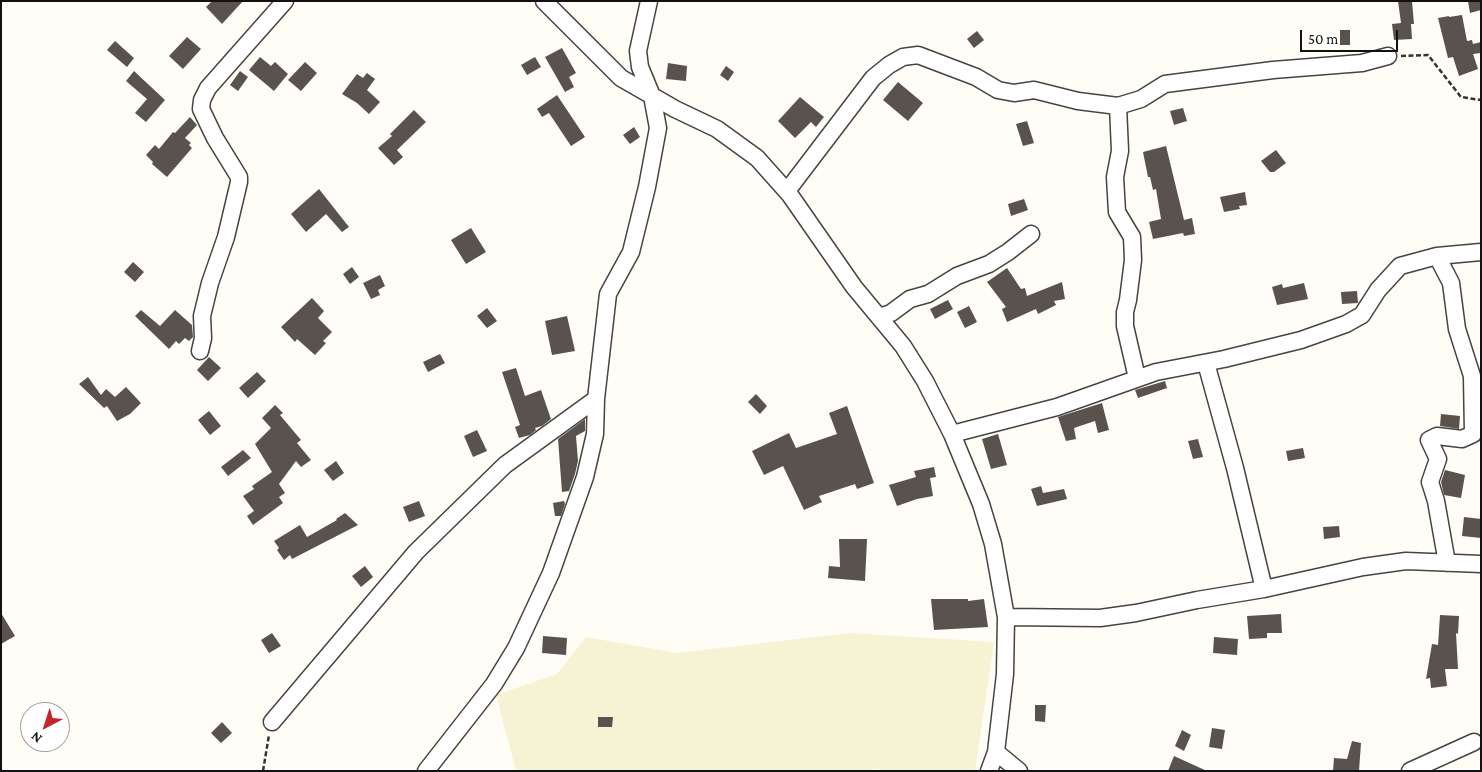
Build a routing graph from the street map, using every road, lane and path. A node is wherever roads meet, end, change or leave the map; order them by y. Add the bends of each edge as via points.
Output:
1 (285, 1) edge
2 (544, 1) edge
3 (649, 1) edge
4 (1388, 56) joint
5 (652, 96) junction
6 (1481, 100) edge
7 (1118, 106) junction
8 (787, 191) junction
9 (1032, 234) dead end
10 (1481, 252) edge
11 (1438, 256) junction
12 (879, 317) junction
13 (200, 351) dead end
14 (1206, 362) junction
15 (1137, 378) junction
16 (596, 399) junction
17 (952, 434) junction
18 (1447, 563) junction
19 (1481, 564) edge
20 (1264, 590) junction
21 (1006, 617) junction
22 (272, 722) joint
23 (1474, 742) dead end
24 (996, 752) junction
25 (263, 771) edge
26 (426, 771) edge
27 (989, 771) edge
28 (1019, 771) edge
29 (1410, 771) edge

1 - 13 street via 208,88 202,100 201,109 240,182 202,316
2 - 5 street via 621,78
3 - 5 street via 638,51 640,67
4 - 6 path via 1428,55 1461,98
4 - 7 street via 1362,63 1165,84 1141,99
5 - 8 street via 717,129 757,158
5 - 16 street via 658,128 655,149 631,252 608,294
7 - 8 street via 1078,101 1034,90 1014,93 998,90 976,77 918,55 903,57 873,78
7 - 15 street via 1117,212 1132,237 1133,260 1125,312
8 - 12 street via 854,288
9 - 12 street via 989,264 957,276
10 - 11 street
11 - 14 street via 1400,266 1378,290 1362,315 1346,324 1301,340
11 - 18 street via 1451,283 1457,329 1472,376 1473,434 1462,439 1437,436 1429,440 1438,459 1430,482
12 - 17 street via 903,346 925,381
14 - 15 street
14 - 20 street
15 - 17 street via 1057,407
16 - 22 street via 505,465 416,552
16 - 26 street via 595,434 585,477 534,611 494,684
17 - 21 street via 981,504 993,544
18 - 19 street
18 - 20 street via 1406,561
20 - 21 street via 1100,618
21 - 24 street
22 - 25 path
23 - 29 street
24 - 27 street
24 - 28 street

